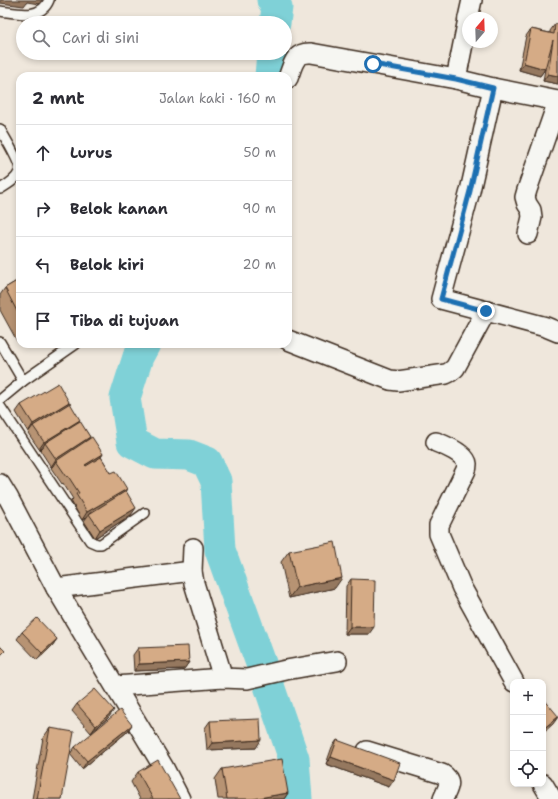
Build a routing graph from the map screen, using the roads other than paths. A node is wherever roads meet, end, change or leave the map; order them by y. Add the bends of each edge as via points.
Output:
1 (49, 0) edge
2 (472, 0) edge
3 (0, 11) edge
4 (469, 12) edge
5 (462, 48) edge
6 (290, 72) edge
7 (456, 79) junction
8 (493, 88) junction
9 (558, 101) edge
10 (0, 129) edge
11 (16, 160) edge
12 (16, 177) edge
13 (0, 189) edge
14 (528, 234) dead end
15 (486, 311) junction
16 (558, 332) edge
17 (0, 342) edge
18 (292, 342) edge
19 (70, 348) edge
20 (23, 381) junction
21 (0, 400) edge
22 (0, 406) edge
23 (436, 442) dead end
24 (3, 494) edge
25 (145, 514) dead end
26 (193, 548) dead end
27 (192, 571) junction
28 (56, 588) junction
29 (337, 661) dead end
30 (222, 678) junction
31 (512, 679) edge
32 (116, 686) junction
33 (367, 751) edge
34 (545, 787) edge
35 (180, 799) edge
36 (443, 799) edge
37 (552, 799) edge

1 - 3 lane via 41,11 31,14
2 - 4 street
5 - 7 street
6 - 7 street via 298,56 306,52
7 - 8 street
8 - 9 street
8 - 15 street via 470,191 441,299
9 - 14 street via 526,190 525,197 532,217
10 - 11 lane
12 - 13 lane
15 - 16 street
15 - 18 street via 453,370 446,374 390,380
17 - 20 lane
19 - 20 lane
20 - 21 lane
22 - 25 lane via 90,541 101,544
23 - 31 street via 448,446 466,459 467,464 439,525 439,534 462,588
24 - 28 street
26 - 27 street
27 - 28 street
27 - 30 street
28 - 32 street
29 - 30 street via 248,679
30 - 32 street
32 - 35 street
33 - 36 street via 442,774 449,783
34 - 37 street

